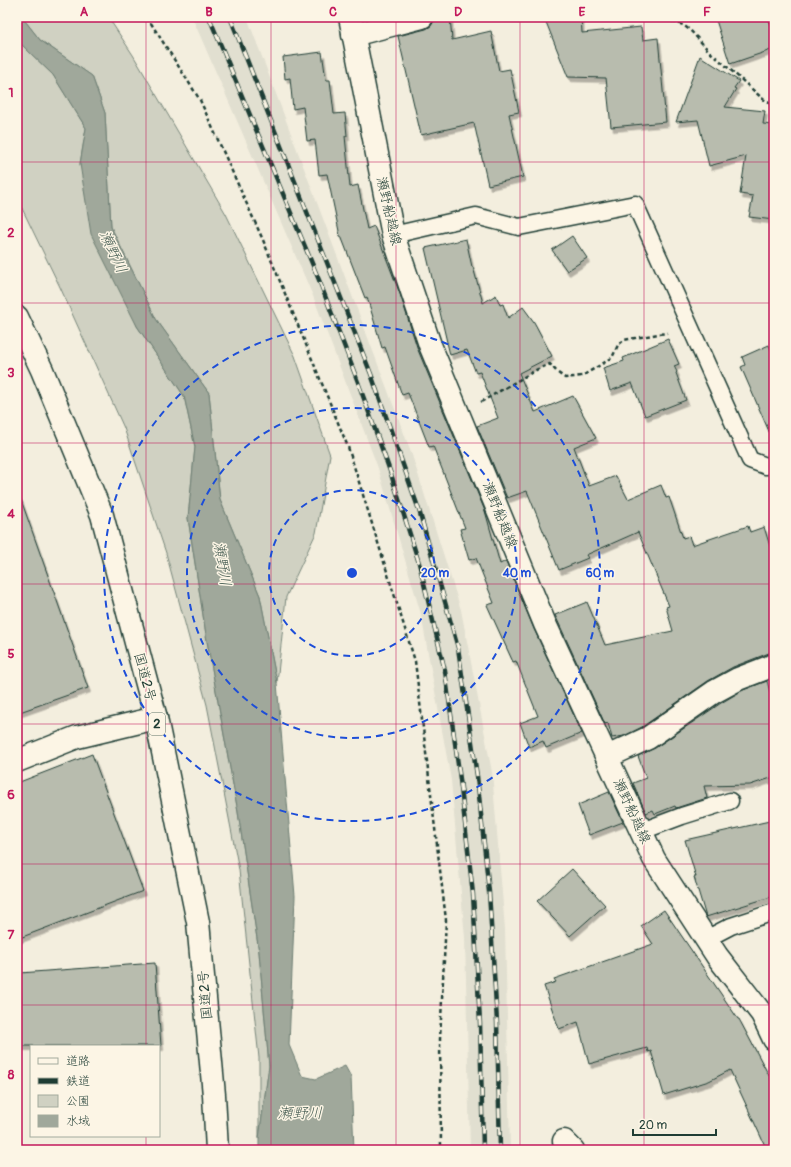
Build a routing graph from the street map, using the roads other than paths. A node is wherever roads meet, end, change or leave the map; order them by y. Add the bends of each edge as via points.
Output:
1 (422, 17) edge
2 (352, 26) edge
3 (393, 235) junction
4 (17, 317) edge
5 (774, 464) edge
6 (774, 665) edge
7 (156, 718) junction
8 (607, 757) junction
9 (17, 761) edge
10 (730, 801) dead end
11 (642, 831) junction
12 (774, 912) edge
13 (706, 939) junction
14 (774, 1039) edge
15 (217, 1150) edge

1 - 2 main road
2 - 3 main road, 瀬野船越線
3 - 5 lane via 476,216 519,227 634,204 750,460 766,466
3 - 8 main road, 瀬野船越線 via 430,345 545,624
4 - 7 main road, 国道2号 / 2 via 42,370 102,515
6 - 8 main road via 738,679 702,700 648,738
7 - 9 main road via 77,737
7 - 15 main road, 国道2号 / 2 via 198,922
8 - 11 main road, 瀬野船越線
10 - 11 lane
11 - 13 main road, 瀬野船越線 via 654,859
12 - 13 lane via 731,926
13 - 14 main road, 瀬野船越線 via 762,1014

